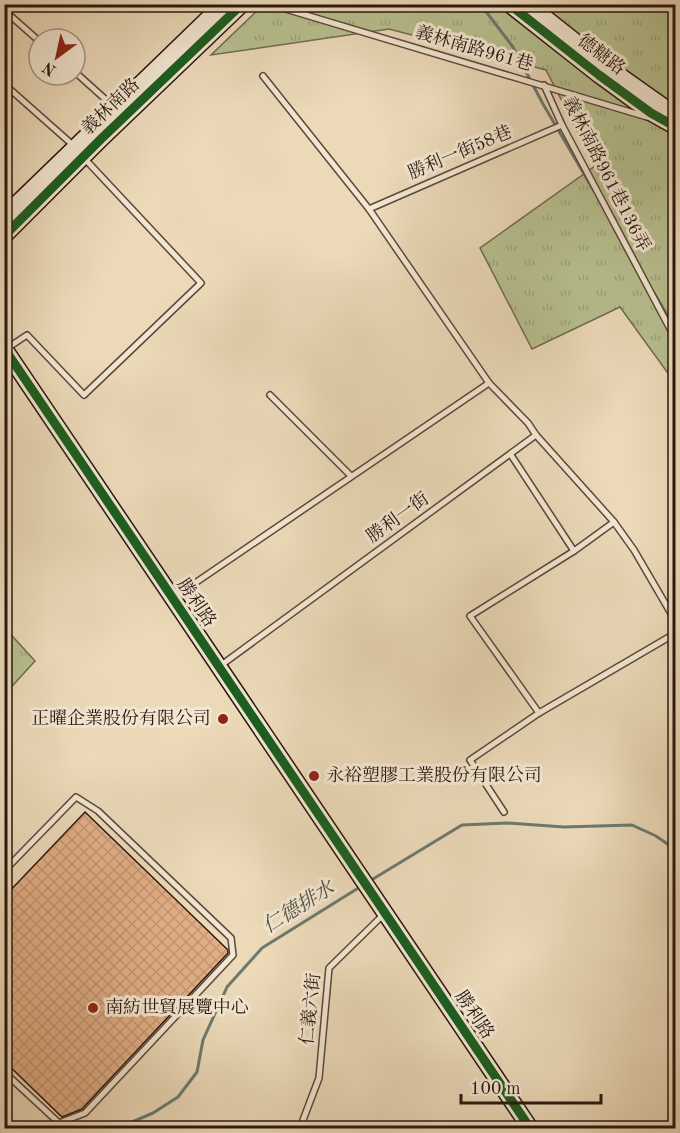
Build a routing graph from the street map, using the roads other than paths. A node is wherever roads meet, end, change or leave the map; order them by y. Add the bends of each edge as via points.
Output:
1 (223, 4) edge
2 (242, 4) edge
3 (268, 4) edge
4 (509, 4) edge
5 (528, 4) edge
6 (4, 10) edge
7 (27, 30) edge
8 (263, 76) dead end
9 (87, 83) edge
10 (4, 84) edge
11 (544, 85) junction
12 (116, 109) junction
13 (674, 122) edge
14 (561, 126) junction
15 (79, 152) junction
16 (369, 209) junction
17 (4, 216) edge
18 (4, 236) edge
19 (675, 340) edge
20 (5, 349) edge
21 (489, 383) junction
22 (270, 395) dead end
23 (536, 435) junction
24 (511, 455) junction
25 (351, 476) junction
26 (614, 522) junction
27 (574, 551) junction
28 (172, 599) junction
29 (675, 622) edge
30 (675, 633) edge
31 (219, 667) junction
32 (539, 713) junction
33 (504, 812) dead end
34 (4, 871) edge
35 (386, 913) junction
36 (4, 1072) edge
37 (300, 1128) edge
38 (530, 1128) edge

1 - 12 street, 義林南路
2 - 15 street, 義林南路
3 - 11 lane, 義林南路961巷
4 - 13 street, 德糖路 via 599,75
5 - 13 street, 德糖路 via 663,106
6 - 7 lane
8 - 16 lane
9 - 12 lane
10 - 15 lane
11 - 13 lane, 義林南路961巷
11 - 14 lane, 義林南路961巷136弄
12 - 15 street, 義林南路
14 - 16 lane, 勝利一街58巷
14 - 19 lane, 義林南路961巷136弄
15 - 17 street, 義林南路
15 - 18 street, 義林南路
15 - 20 lane via 201,283 84,395 27,336
16 - 21 lane
20 - 28 street, 勝利路
21 - 23 lane
21 - 25 lane
22 - 25 lane
23 - 24 lane, 勝利一街
23 - 26 lane
24 - 27 lane
24 - 31 lane, 勝利一街
25 - 28 lane
26 - 27 lane
26 - 29 lane
27 - 32 lane via 470,616
28 - 31 street, 勝利路
30 - 32 lane
31 - 35 street, 勝利路
32 - 33 lane via 470,760
34 - 36 lane via 76,797 98,811 231,938 233,956 85,1113 59,1123
35 - 37 lane, 仁義六街 via 329,968 319,1078
35 - 38 street, 勝利路

